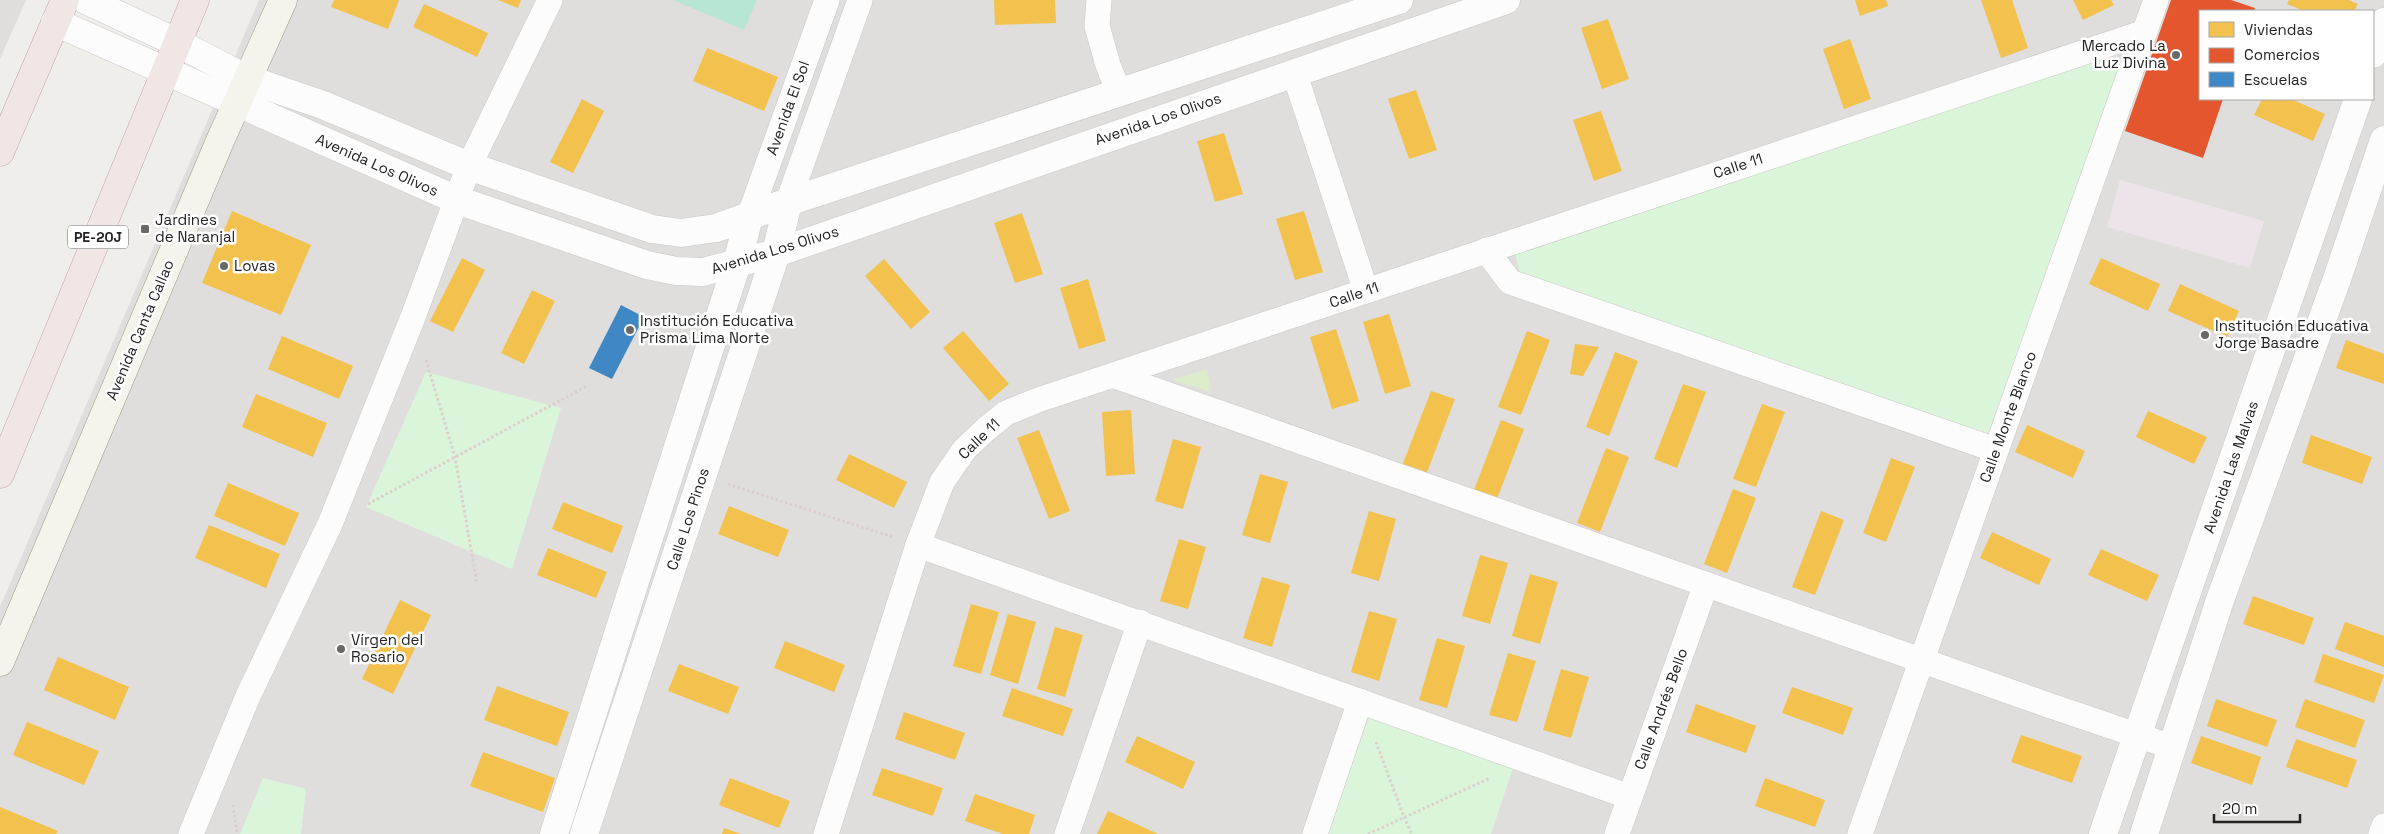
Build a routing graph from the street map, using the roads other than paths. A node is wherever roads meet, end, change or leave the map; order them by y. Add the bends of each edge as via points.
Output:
1 (86, 0) edge
2 (195, 0) edge
3 (283, 0) edge
4 (550, 0) edge
5 (827, 0) edge
6 (860, 0) edge
7 (1099, 0) edge
8 (1399, 0) edge
9 (1506, 0) edge
10 (2156, 0) edge
11 (60, 11) edge
12 (2384, 22) edge
13 (2145, 32) junction
14 (178, 43) junction
15 (2374, 51) edge
16 (167, 71) junction
17 (1294, 72) junction
18 (248, 79) junction
19 (1119, 93) junction
20 (2358, 100) edge
21 (236, 104) junction
22 (2384, 140) edge
23 (0, 152) edge
24 (469, 166) junction
25 (457, 200) junction
26 (788, 202) junction
27 (748, 217) junction
28 (1486, 250) junction
29 (776, 253) junction
30 (738, 263) junction
31 (1366, 291) junction
32 (1116, 376) junction
33 (1996, 450) junction
34 (0, 474) edge
35 (918, 545) junction
36 (1706, 584) junction
37 (1140, 622) junction
38 (1922, 660) junction
39 (0, 662) edge
40 (1360, 701) junction
41 (2138, 735) junction
42 (2172, 746) junction
43 (1630, 797) junction
44 (2384, 826) edge
45 (191, 834) edge
46 (554, 834) edge
47 (584, 834) edge
48 (826, 834) edge
49 (1067, 834) edge
50 (1315, 834) edge
51 (1617, 834) edge
52 (1860, 834) edge
53 (2104, 834) edge
54 (2144, 834) edge
55 (2382, 834) edge

1 - 14 street
2 - 14 highway, PE-20J
3 - 18 main road, Avenida Canta Callao
4 - 24 street
5 - 27 street, Avenida El Sol
6 - 26 street, Avenida El Sol
7 - 19 street via 1097,26
8 - 19 street
9 - 17 street, Avenida Los Olivos
10 - 13 street, Calle Monte Blanco
11 - 16 street, Avenida Los Olivos
11 - 23 highway
12 - 15 street
13 - 28 street, Calle 11
13 - 33 street, Calle Monte Blanco
14 - 16 highway, PE-20J
14 - 18 street
16 - 21 street, Avenida Los Olivos
16 - 34 highway, PE-20J
17 - 29 street, Avenida Los Olivos
17 - 31 street
18 - 21 main road, Avenida Canta Callao
18 - 24 street via 323,105
19 - 26 street
20 - 41 street, Avenida Las Malvas
21 - 25 street, Avenida Los Olivos
21 - 39 main road, Avenida Canta Callao
22 - 42 street via 2337,280 2220,600
24 - 25 street
24 - 27 street via 652,229 681,233 716,228
25 - 30 street, Avenida Los Olivos via 647,265 703,272
25 - 45 street via 330,524 248,696
26 - 27 street
26 - 29 street, Calle Los Pinos
27 - 30 street, Calle Los Pinos
28 - 31 street, Calle 11
28 - 33 street via 1510,282
29 - 30 street, Avenida Los Olivos
29 - 47 street, Calle Los Pinos
30 - 46 street, Calle Los Pinos
31 - 32 street, Calle 11
32 - 35 street, Calle 11 via 1030,403 1006,413 985,430 964,450 942,482
32 - 36 street
33 - 38 street, Calle Monte Blanco
35 - 37 street
35 - 48 street, Calle 11
36 - 38 street
36 - 43 street, Calle Andrés Bello
37 - 40 street
37 - 49 street
38 - 41 street
38 - 52 street, Calle Monte Blanco
40 - 43 street
40 - 50 street
41 - 42 street
41 - 53 street, Avenida Las Malvas
42 - 54 street
43 - 51 street, Calle Andrés Bello
44 - 55 street

